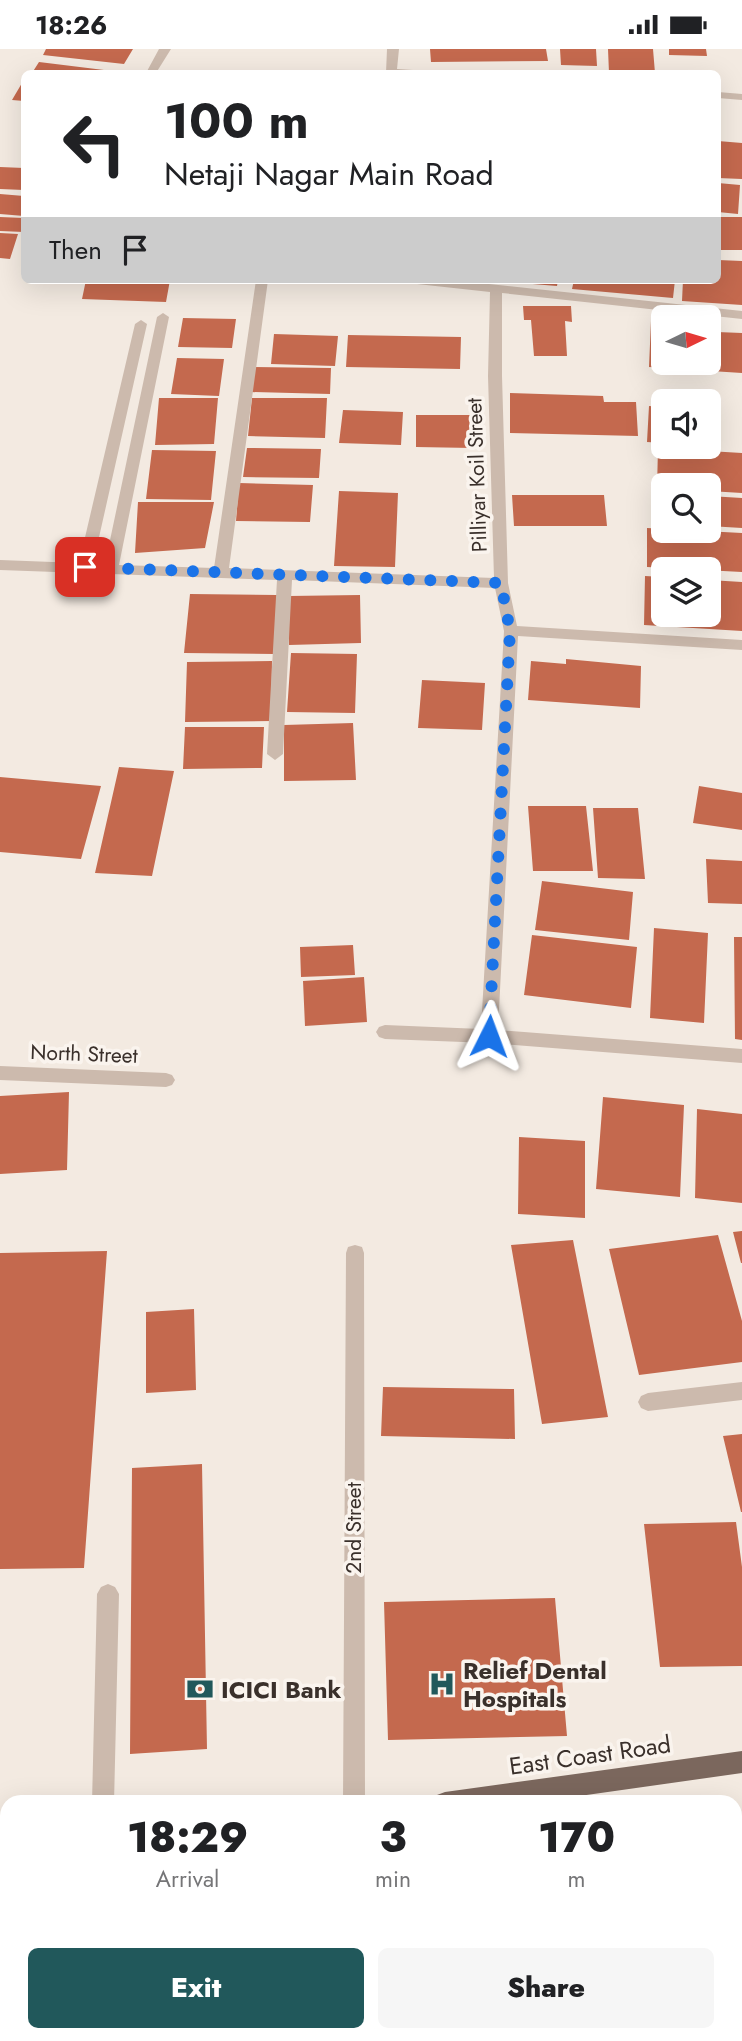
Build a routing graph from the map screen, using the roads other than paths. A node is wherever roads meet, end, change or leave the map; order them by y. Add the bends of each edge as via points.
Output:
1 (165, 49) edge
2 (393, 49) edge
3 (153, 70) edge
4 (391, 70) edge
5 (721, 95) edge
6 (742, 97) edge
7 (261, 284) edge
8 (449, 284) edge
9 (496, 290) junction
10 (742, 315) edge
11 (163, 317) dead end
12 (141, 324) dead end
13 (0, 565) edge
14 (85, 567) junction
15 (111, 568) junction
16 (221, 571) junction
17 (285, 574) junction
18 (501, 583) junction
19 (510, 631) junction
20 (742, 645) edge
21 (275, 754) dead end
22 (385, 1032) dead end
23 (489, 1036) junction
24 (742, 1056) edge
25 (0, 1073) edge
26 (166, 1080) dead end
27 (355, 1253) dead end
28 (742, 1391) edge
29 (648, 1402) dead end
30 (108, 1594) dead end
31 (742, 1762) edge
32 (103, 1795) edge
33 (354, 1795) edge
34 (503, 1795) edge

1 - 3 street
2 - 4 street
5 - 6 street
7 - 16 street
8 - 9 street
9 - 10 street
9 - 18 street, Pilliyar Koil Street
11 - 15 street
12 - 14 street
13 - 14 street
14 - 15 street
15 - 16 street
16 - 17 street
17 - 18 street
17 - 21 street
18 - 19 street, Pilliyar Koil Street
19 - 20 street
19 - 23 street, Pilliyar Koil Street
22 - 23 street
23 - 24 street
25 - 26 street, North Street
27 - 33 street, 2nd Street
28 - 29 street
30 - 32 street
31 - 34 main road, East Coast Road

